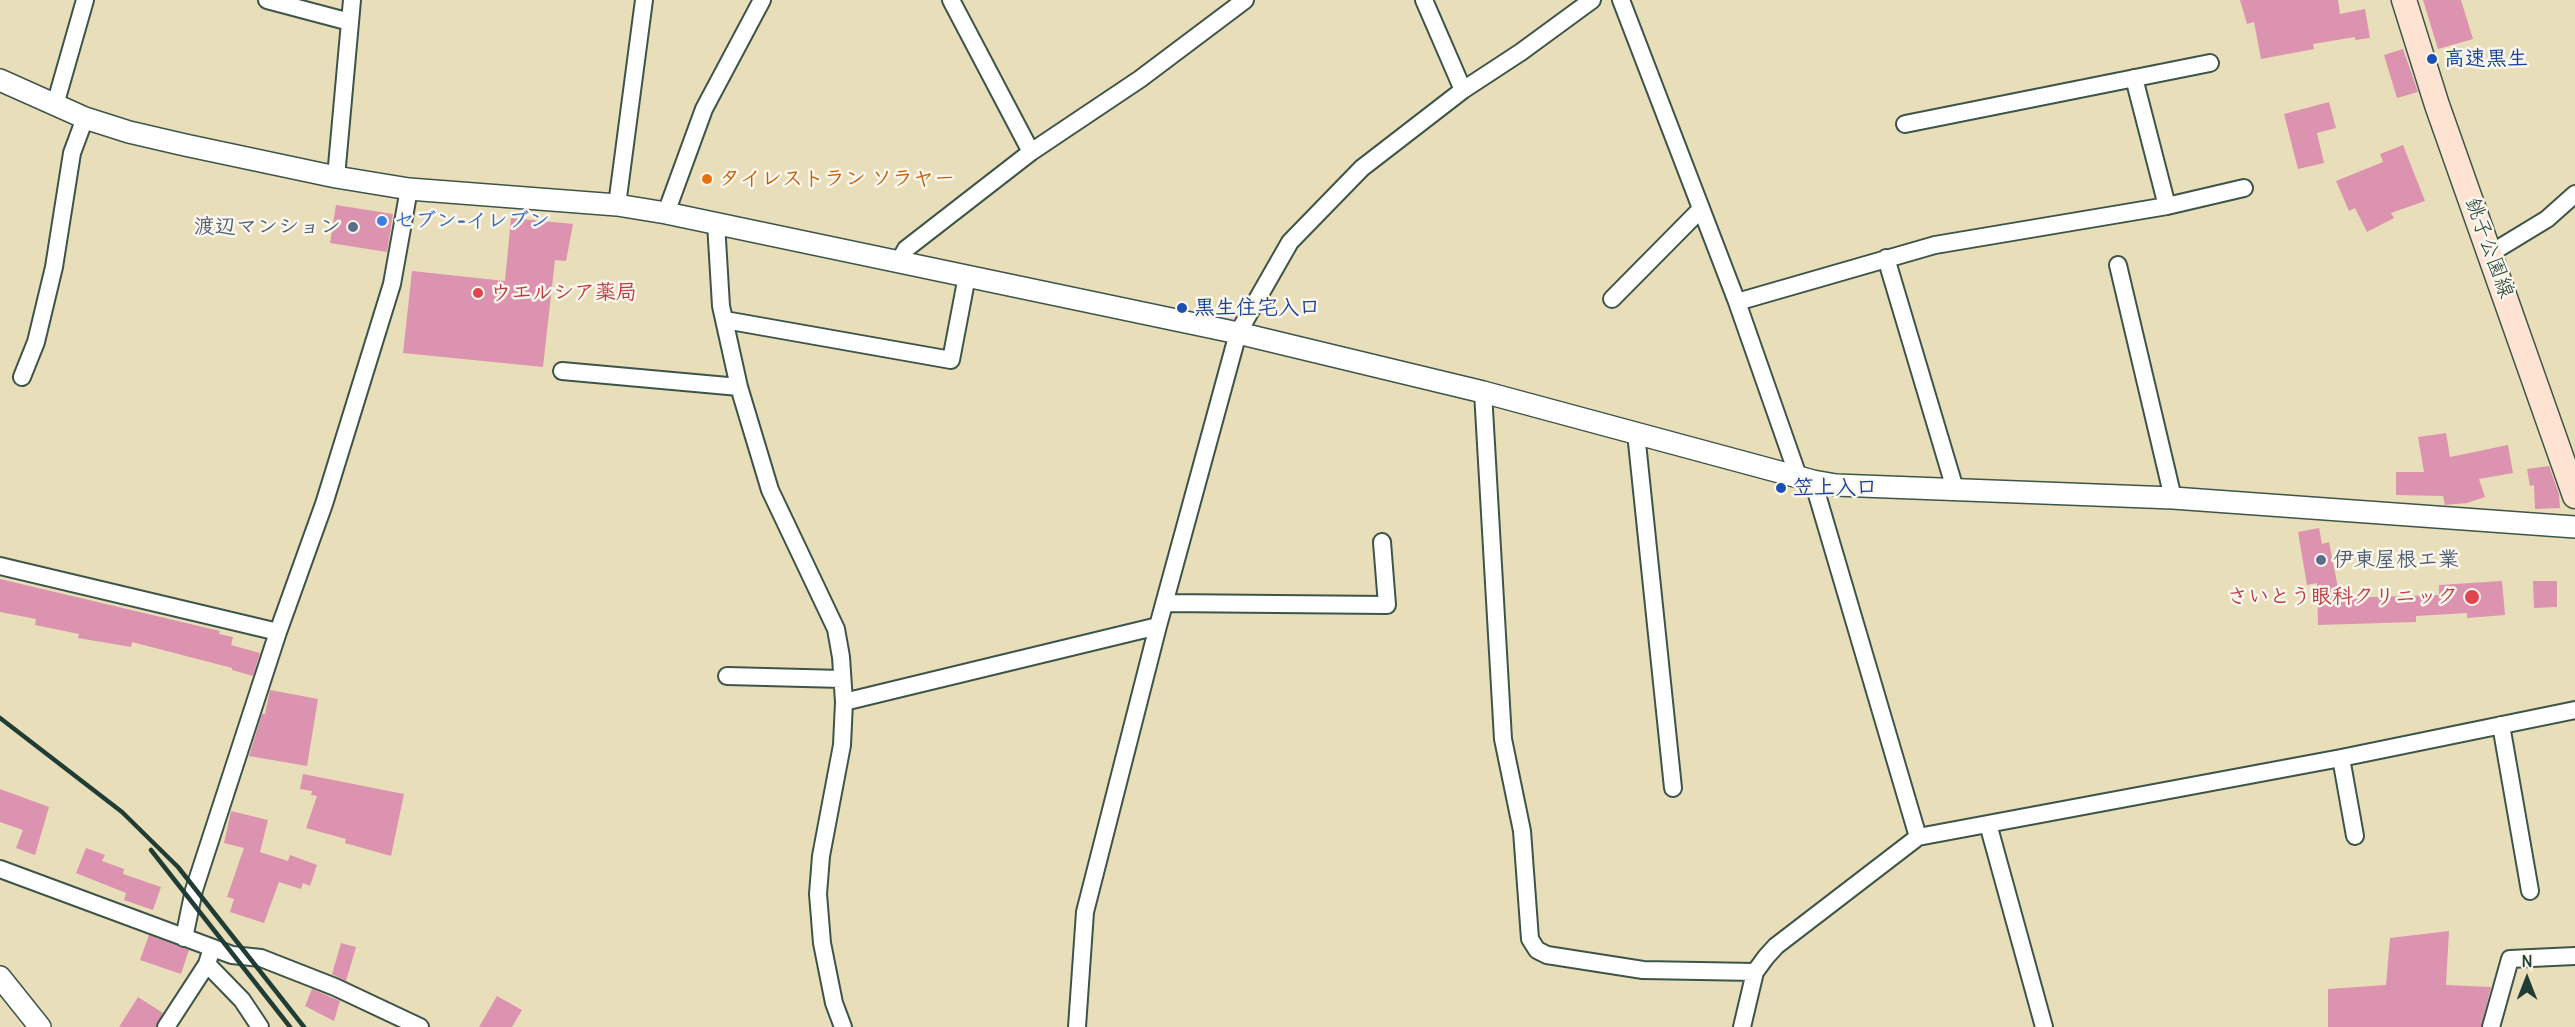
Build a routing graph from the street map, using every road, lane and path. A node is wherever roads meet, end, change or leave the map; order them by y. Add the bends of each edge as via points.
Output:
1 (85, 0) edge
2 (267, 0) edge
3 (352, 0) edge
4 (644, 0) edge
5 (762, 0) edge
6 (951, 0) edge
7 (1245, 0) edge
8 (1424, 0) edge
9 (1592, 0) edge
10 (1621, 0) edge
11 (2404, 0) edge
12 (350, 22) junction
13 (2210, 63) dead end
14 (2134, 78) junction
15 (0, 80) edge
16 (1463, 90) junction
17 (55, 105) junction
18 (85, 117) junction
19 (1905, 124) dead end
20 (1031, 152) junction
21 (336, 177) junction
22 (2244, 188) dead end
23 (409, 189) junction
24 (2575, 194) edge
25 (617, 205) junction
26 (2167, 206) junction
27 (1701, 209) junction
28 (666, 213) junction
29 (716, 223) junction
30 (2491, 253) junction
31 (1886, 258) junction
32 (898, 263) junction
33 (2118, 265) dead end
34 (967, 276) junction
35 (1612, 299) dead end
36 (1737, 302) junction
37 (725, 320) junction
38 (1238, 333) junction
39 (562, 371) dead end
40 (22, 377) dead end
41 (739, 387) junction
42 (1483, 392) junction
43 (1636, 433) junction
44 (1806, 479) junction
45 (1955, 489) junction
46 (2575, 496) edge
47 (2173, 498) junction
48 (2575, 527) edge
49 (1382, 542) dead end
50 (0, 566) edge
51 (1166, 603) junction
52 (1158, 626) junction
53 (278, 632) junction
54 (727, 676) dead end
55 (842, 679) junction
56 (844, 702) junction
57 (2575, 711) edge
58 (2501, 725) junction
59 (2341, 758) junction
60 (1673, 788) dead end
61 (1988, 824) junction
62 (2355, 836) dead end
63 (1918, 837) junction
64 (0, 869) edge
65 (2530, 891) dead end
66 (184, 938) junction
67 (209, 956) junction
68 (2575, 957) edge
69 (1755, 972) junction
70 (0, 977) edge
71 (40, 1027) edge
72 (166, 1027) edge
73 (260, 1027) edge
74 (420, 1027) edge
75 (843, 1027) edge
76 (1077, 1027) edge
77 (1742, 1027) edge
78 (2044, 1027) edge
79 (2491, 1027) edge

1 - 17 street
2 - 12 street
3 - 12 street
4 - 25 street
5 - 28 street via 704,109
6 - 20 street
7 - 20 street via 1140,79
8 - 16 street
9 - 16 street
10 - 27 street
11 - 30 main road, 銚子公園線
12 - 21 street
13 - 14 street
14 - 19 street
14 - 26 street
15 - 17 street
16 - 38 street via 1362,168 1290,242
17 - 18 street
18 - 21 street via 129,132
18 - 40 street via 72,153 54,267 36,342
20 - 32 street via 906,249
21 - 23 street
22 - 26 street
23 - 25 street
23 - 53 street via 392,284 324,504
24 - 30 street via 2547,219
25 - 28 street
26 - 31 street via 1935,245
27 - 35 street
27 - 36 street
28 - 29 street
29 - 32 street
29 - 37 street
30 - 46 main road, 銚子公園線
31 - 36 street
31 - 45 street
32 - 34 street
33 - 47 street
34 - 37 street via 951,360
34 - 38 street
36 - 44 street
37 - 41 street
38 - 42 street
38 - 51 street
39 - 41 street
41 - 55 street via 770,490 836,629
42 - 43 street
42 - 69 street via 1503,739 1522,831 1530,939 1537,950 1547,955 1643,970
43 - 44 street
43 - 60 street
44 - 45 street via 1836,485
44 - 63 street
45 - 47 street
47 - 48 street
49 - 51 street via 1386,605
50 - 53 street
51 - 52 street
52 - 56 street
52 - 76 street via 1084,912
53 - 66 street via 194,890
54 - 55 street
55 - 56 street
56 - 75 street via 842,745 821,856 818,894 822,943
57 - 58 street
58 - 59 street
58 - 65 street
59 - 61 street
59 - 62 street
61 - 63 street
61 - 78 street
63 - 69 street via 1776,946
64 - 66 street
66 - 67 street
67 - 72 street
67 - 73 street
67 - 74 street via 261,958
68 - 79 street via 2510,958
69 - 77 street
70 - 71 street

